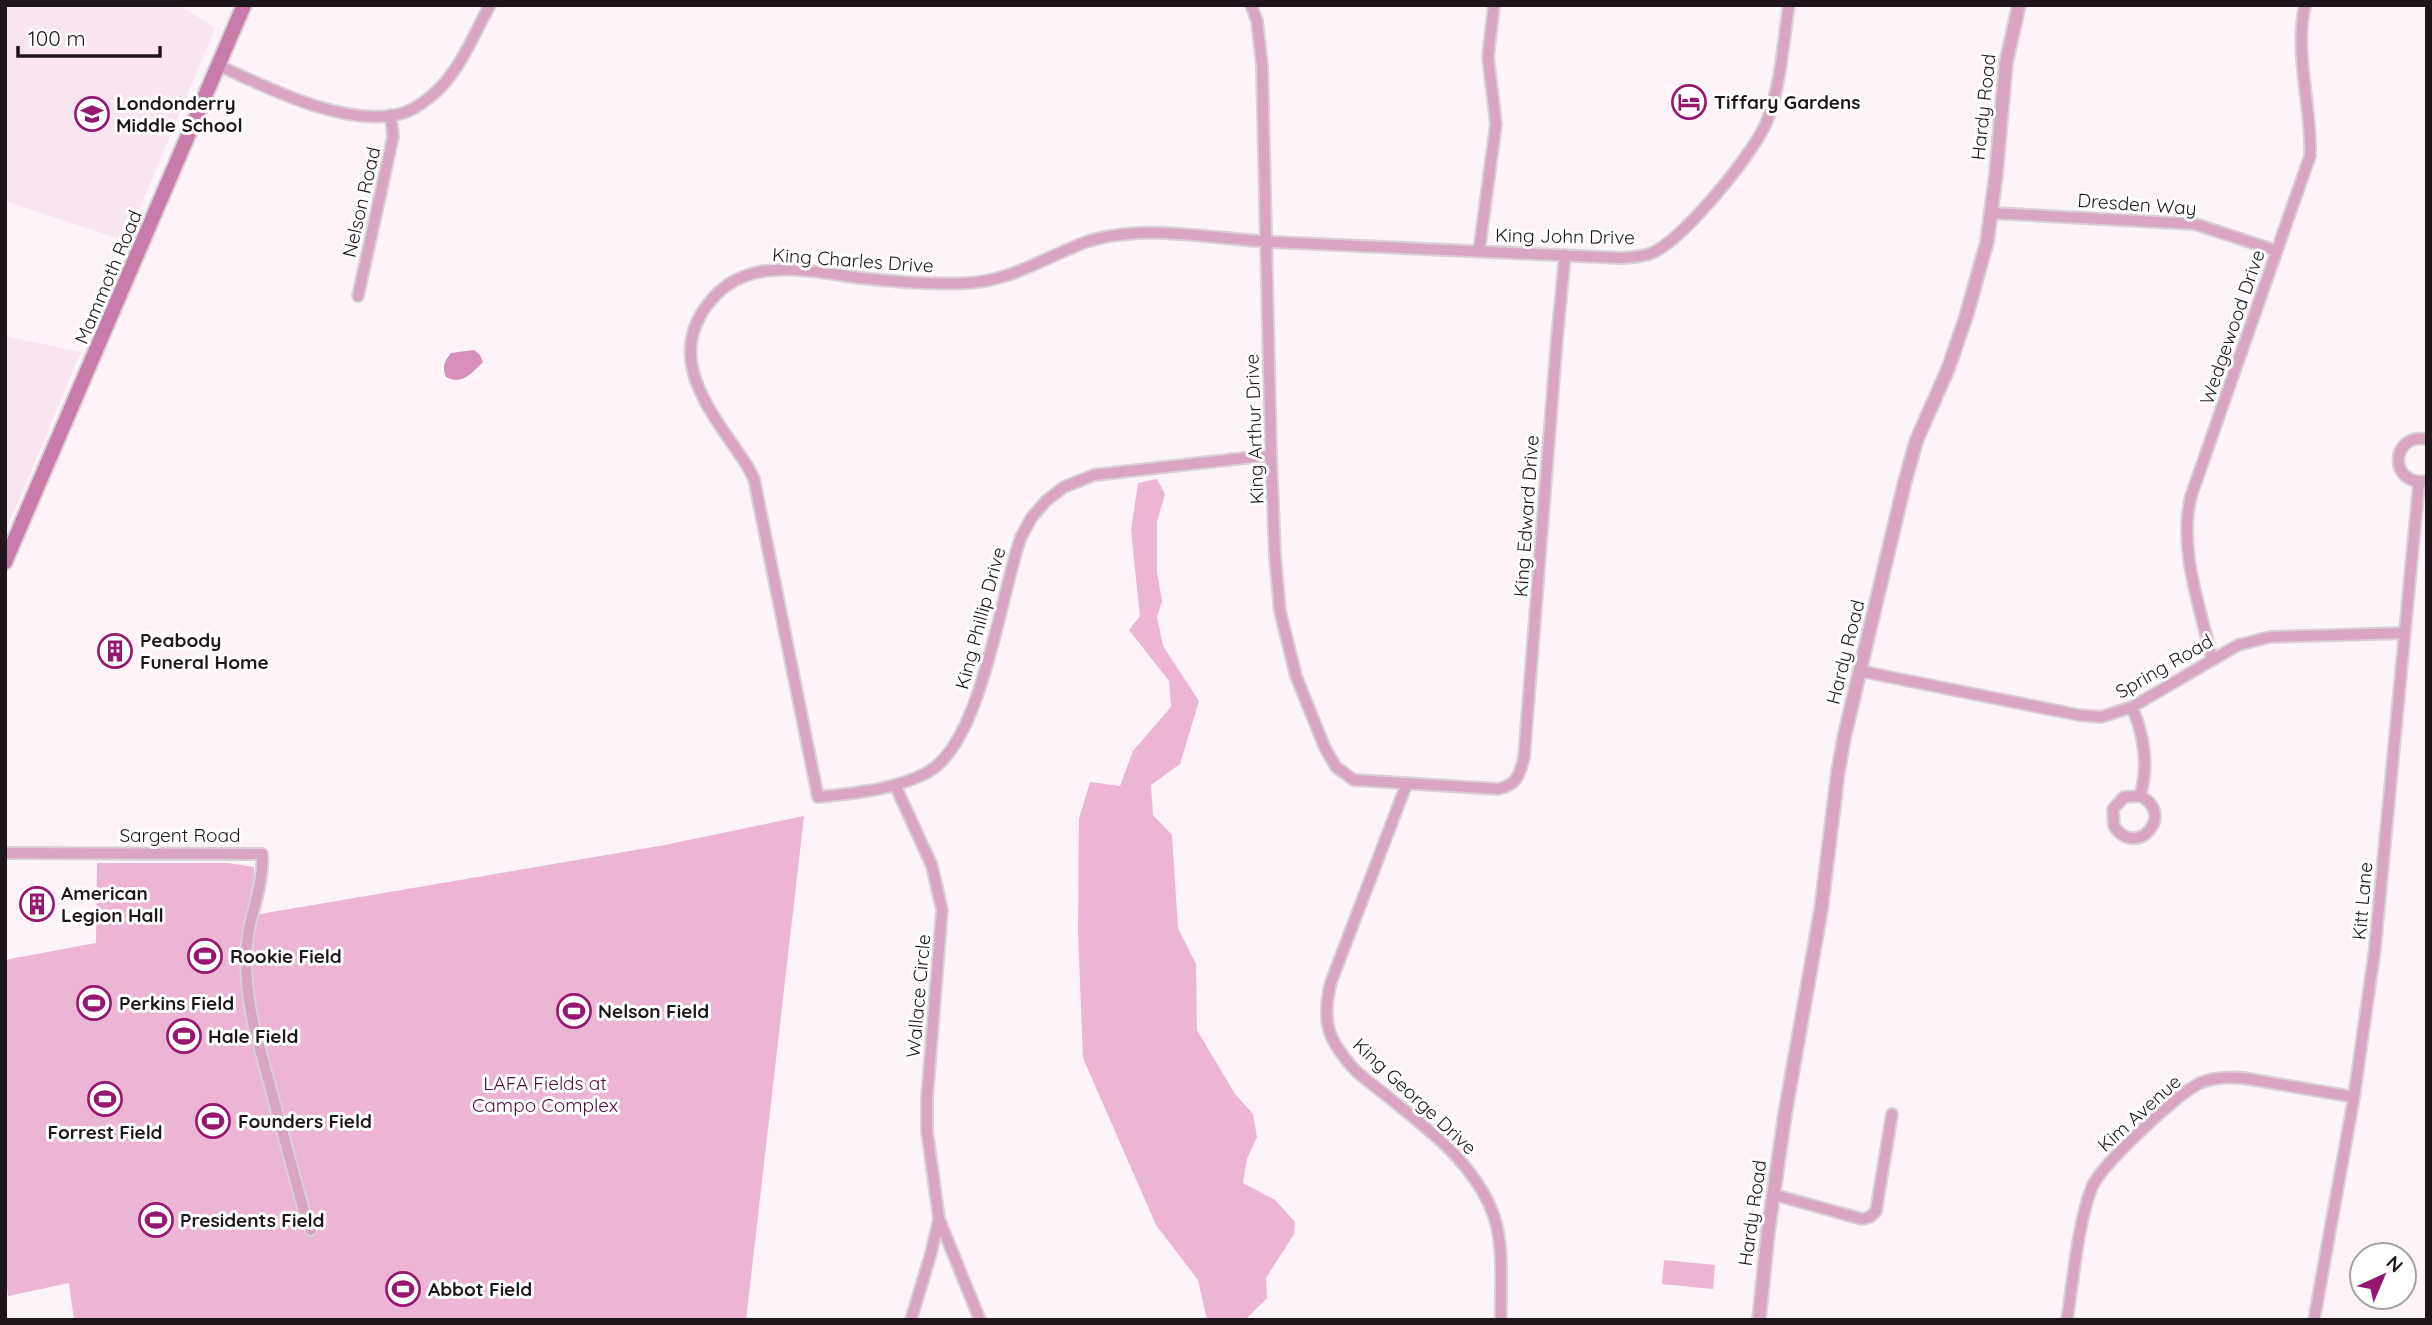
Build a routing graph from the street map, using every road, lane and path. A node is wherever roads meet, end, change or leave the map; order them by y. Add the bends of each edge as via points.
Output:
1 (244, 5) edge
2 (490, 5) edge
3 (1251, 5) edge
4 (1494, 5) edge
5 (1789, 5) edge
6 (2019, 5) edge
7 (2305, 5) edge
8 (218, 65) junction
9 (391, 116) junction
10 (1991, 213) junction
11 (1266, 242) junction
12 (1479, 251) junction
13 (2277, 251) junction
14 (1565, 255) junction
15 (358, 296) dead end
16 (2427, 439) edge
17 (1271, 455) junction
18 (2423, 482) edge
19 (5, 562) edge
20 (2405, 633) junction
21 (2211, 659) junction
22 (1860, 671) junction
23 (2132, 707) junction
24 (1519, 779) joint
25 (1407, 783) junction
26 (895, 785) junction
27 (2140, 796) junction
28 (818, 797) joint
29 (5, 853) edge
30 (2354, 1097) junction
31 (1892, 1114) dead end
32 (1775, 1195) junction
33 (939, 1219) junction
34 (311, 1230) dead end
35 (911, 1320) edge
36 (980, 1320) edge
37 (1501, 1320) edge
38 (1759, 1320) edge
39 (2067, 1320) edge
40 (2314, 1320) edge

1 - 8 main road, Mammoth Road
2 - 9 street via 442,86 417,106
3 - 11 street, King Arthur Drive via 1261,43
4 - 12 street via 1488,57 1496,124
5 - 14 street, King John Drive via 1767,121 1744,158 1688,226 1672,242 1643,256
6 - 10 street, Hardy Road via 2006,64
7 - 13 street, Wedgewood Drive via 2301,45 2310,156
8 - 9 street via 309,104 351,114
8 - 19 main road, Mammoth Road
9 - 15 street, Nelson Road via 393,137
10 - 13 street, Dresden Way via 2195,224
10 - 22 street, Hardy Road via 1966,317 1917,439
11 - 12 street, King John Drive
11 - 17 street, King Arthur Drive
11 - 28 street, King Charles Drive via 1109,235 1005,276 973,283 764,270 732,282 712,298 692,337 692,372 702,397 754,479
12 - 14 street, King John Drive
13 - 21 street, Wedgewood Drive via 2186,517 2189,561
14 - 24 street, King Edward Drive
16 - 18 street, Kitt Lane via 2411,440 2398,457 2405,477
17 - 25 street, King Arthur Drive via 1280,611 1296,676 1325,748 1336,767 1354,780
17 - 26 street, King Phillip Drive via 1094,475 1064,487 1046,501 1021,537 980,687 960,738 930,771
18 - 20 street, Kitt Lane
20 - 21 street, Spring Road via 2270,637 2238,645
20 - 30 street, Kitt Lane via 2375,948
21 - 23 street, Spring Road
22 - 23 street, Spring Road via 2089,717
22 - 32 street, Hardy Road via 1838,772 1823,899
23 - 27 street via 2144,739
24 - 25 street, King Arthur Drive via 1498,789
25 - 37 street, King George Drive via 1331,982 1327,1026 1356,1071 1458,1158 1480,1185 1497,1224
26 - 28 street, King Phillip Drive
26 - 33 street, Wallace Circle via 932,866 942,910 927,1098
27 - 27 street via 2124,797 2113,809 2113,825 2126,837 2142,836 2154,824 2153,807
29 - 34 street, Sargent Road via 262,854 247,944 248,995
30 - 39 street, Kim Avenue via 2227,1077 2207,1080 2179,1098 2095,1180 2085,1212
30 - 40 street, Kitt Lane
31 - 32 street via 1876,1211 1870,1217 1862,1219
32 - 38 street, Hardy Road
33 - 35 street, Wallace Circle
33 - 36 street, Wallace Circle

